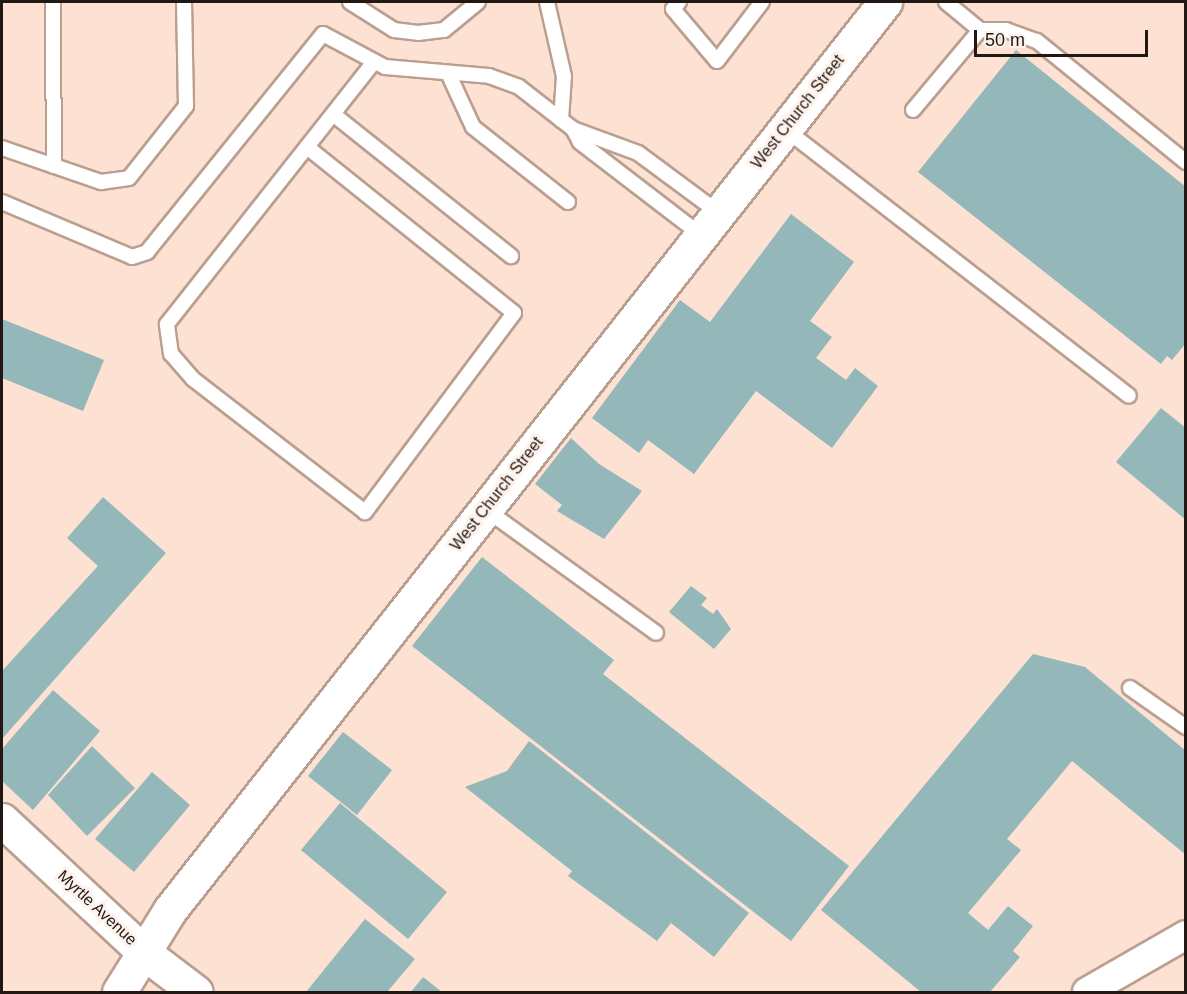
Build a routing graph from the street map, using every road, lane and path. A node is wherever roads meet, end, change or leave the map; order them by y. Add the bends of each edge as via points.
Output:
1 (53, 2) edge
2 (184, 2) edge
3 (350, 2) edge
4 (477, 2) edge
5 (547, 2) edge
6 (679, 2) edge
7 (762, 2) edge
8 (885, 2) edge
9 (945, 2) edge
10 (980, 30) junction
11 (374, 62) junction
12 (450, 75) junction
13 (913, 110) dead end
14 (333, 114) junction
15 (561, 120) junction
16 (573, 129) junction
17 (785, 129) junction
18 (307, 147) junction
19 (2, 148) edge
20 (1185, 162) edge
21 (54, 166) junction
22 (2, 202) edge
23 (568, 202) dead end
24 (710, 224) junction
25 (512, 256) dead end
26 (1129, 396) dead end
27 (485, 509) junction
28 (656, 633) dead end
29 (1130, 688) dead end
30 (1185, 727) edge
31 (2, 820) edge
32 (1185, 935) edge
33 (147, 955) junction
34 (119, 993) edge
35 (196, 993) edge
36 (1087, 993) edge

1 - 21 lane
2 - 21 lane via 186,106 129,178 101,182
3 - 4 lane via 394,30 418,33 444,30
5 - 15 lane via 564,76
6 - 7 lane via 673,9 717,61
8 - 17 street, West Church Street
9 - 10 lane
10 - 13 lane
10 - 20 lane via 1006,30 1036,41
11 - 12 lane
11 - 14 lane
11 - 22 lane via 323,34 147,252 132,257
12 - 15 lane via 489,76 519,87
12 - 23 lane via 473,127
14 - 18 lane
14 - 25 lane
15 - 16 lane
16 - 24 lane via 580,142
16 - 24 lane via 639,153
17 - 24 street, West Church Street
17 - 26 lane
18 - 18 lane via 514,313 365,512 193,379 171,354 167,324
19 - 21 lane
24 - 27 street, West Church Street
27 - 28 lane
27 - 33 street, West Church Street via 170,910
29 - 30 lane
31 - 33 street, Myrtle Avenue
32 - 36 street
33 - 34 street, West Church Street
33 - 35 street, Myrtle Avenue

